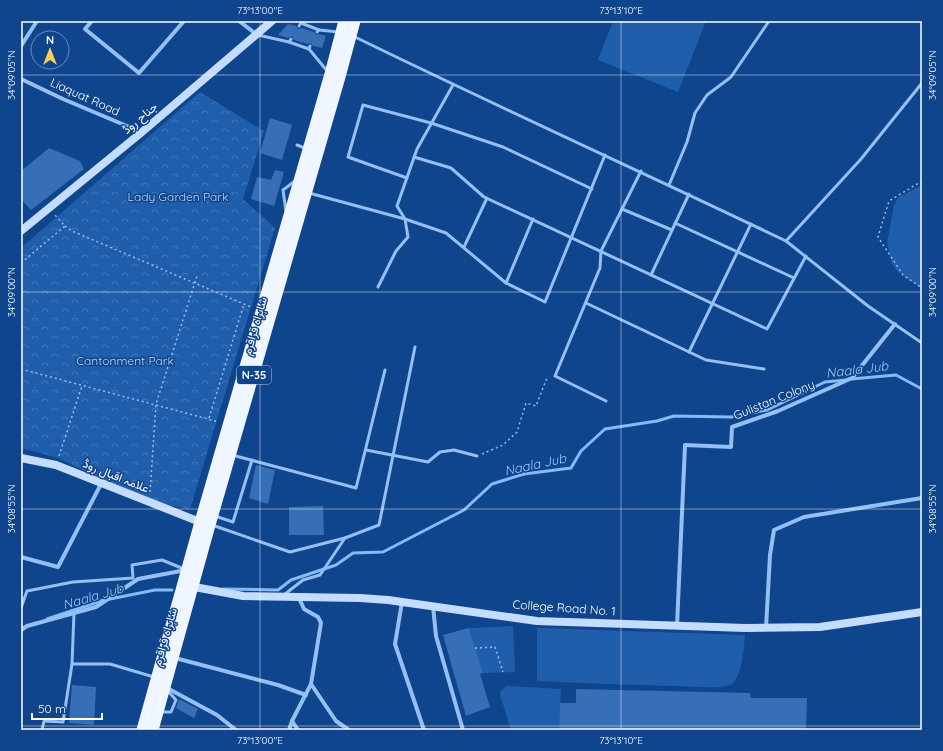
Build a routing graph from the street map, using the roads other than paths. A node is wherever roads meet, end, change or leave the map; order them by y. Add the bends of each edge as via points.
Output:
1 (37, 21) edge
2 (92, 21) edge
3 (184, 21) edge
4 (239, 21) edge
5 (272, 21) edge
6 (344, 21) edge
7 (355, 21) edge
8 (769, 21) edge
9 (300, 23) edge
10 (256, 34) junction
11 (346, 34) junction
12 (21, 46) edge
13 (330, 74) junction
14 (21, 79) edge
15 (922, 83) edge
16 (453, 85) junction
17 (432, 123) junction
18 (142, 132) junction
19 (297, 145) dead end
20 (308, 149) junction
21 (605, 155) junction
22 (414, 158) junction
23 (641, 171) junction
24 (407, 178) junction
25 (669, 185) junction
26 (592, 189) junction
27 (307, 192) junction
28 (689, 194) junction
29 (487, 198) junction
30 (622, 209) junction
31 (405, 219) junction
32 (533, 219) junction
33 (675, 223) junction
34 (751, 224) junction
35 (672, 230) junction
36 (21, 231) edge
37 (572, 237) junction
38 (786, 240) junction
39 (464, 247) junction
40 (601, 251) junction
41 (738, 252) junction
42 (806, 256) junction
43 (651, 275) junction
44 (794, 278) junction
45 (506, 283) junction
46 (378, 287) dead end
47 (586, 303) junction
48 (712, 304) junction
49 (895, 324) junction
50 (922, 343) edge
51 (415, 347) dead end
52 (689, 352) junction
53 (764, 369) dead end
54 (385, 370) dead end
55 (606, 401) dead end
56 (366, 450) junction
57 (231, 455) junction
58 (393, 455) junction
59 (477, 456) road end
60 (21, 458) edge
61 (252, 460) junction
62 (101, 484) junction
63 (922, 498) edge
64 (208, 521) junction
65 (345, 538) junction
66 (21, 557) edge
67 (186, 570) junction
68 (187, 586) junction
69 (282, 597) junction
70 (298, 597) junction
71 (402, 601) junction
72 (433, 606) junction
73 (21, 608) edge
74 (922, 612) edge
75 (74, 613) junction
76 (677, 626) junction
77 (766, 628) junction
78 (21, 630) edge
79 (173, 657) junction
80 (72, 664) junction
81 (156, 677) junction
82 (311, 684) junction
83 (164, 687) junction
84 (306, 695) junction
85 (292, 721) junction
86 (42, 730) edge
87 (142, 730) edge
88 (153, 730) edge
89 (236, 730) edge
90 (289, 730) edge
91 (298, 730) edge
92 (349, 730) edge
93 (424, 730) edge
94 (463, 730) edge

1 - 12 street
2 - 3 street via 85,30 139,73
4 - 10 street
5 - 10 main road, جناح روڈ
6 - 11 highway, شاہراہ قراقرم / N-35
7 - 11 highway, شاہراہ قراقرم / N-35
8 - 25 lane via 731,76 707,95 695,113 687,142
9 - 11 lane via 318,31
10 - 13 lane via 310,47
10 - 18 main road, جناح روڈ
11 - 13 highway, شاہراہ قراقرم / N-35
11 - 16 lane
11 - 27 highway, شاہراہ قراقرم / N-35
13 - 20 highway, شاہراہ قراقرم / N-35
14 - 18 street, Liaquat Road
15 - 38 lane via 861,159
16 - 17 lane
16 - 21 lane
17 - 22 lane
17 - 24 lane via 363,105 348,157
17 - 26 lane via 503,147
18 - 36 main road, جناح روڈ
19 - 20 lane
20 - 64 highway, شاہراہ قراقرم / N-35
21 - 23 lane
21 - 26 lane
22 - 24 lane
22 - 29 lane via 451,168
23 - 25 lane
23 - 30 lane
24 - 31 lane via 397,206
25 - 28 lane
26 - 37 lane
27 - 31 lane
27 - 57 highway, شاہراہ قراقرم / N-35
28 - 33 lane
28 - 34 lane
29 - 32 lane
29 - 39 lane
30 - 35 lane
30 - 40 lane
31 - 39 lane via 446,233
31 - 46 lane via 408,237 396,251
32 - 37 lane
32 - 45 lane
33 - 35 lane
33 - 41 lane
34 - 38 lane
34 - 41 lane
35 - 43 lane
37 - 40 lane
37 - 45 lane via 545,302
38 - 42 lane
39 - 45 lane
40 - 43 lane
40 - 47 lane via 600,268
41 - 44 lane
41 - 48 lane
42 - 44 lane
42 - 49 lane via 868,306
43 - 48 lane
44 - 48 lane via 767,329
47 - 52 lane
47 - 55 lane via 555,376
48 - 52 lane
49 - 50 lane
49 - 76 street, Gulistan Colony via 852,378 778,411 732,427 731,447 685,445
51 - 58 lane
52 - 53 lane via 706,360
54 - 56 lane
56 - 58 lane
56 - 61 lane via 356,488
57 - 61 lane
57 - 64 highway, شاہراہ قراقرم / N-35
58 - 59 lane via 428,462 440,452 454,450
58 - 65 lane via 379,524
60 - 62 main road, علامہ اقبال روڈ via 56,465
61 - 64 lane via 233,522
62 - 64 main road, علامہ اقبال روڈ
62 - 66 street via 58,567
63 - 77 street via 804,517 774,530
64 - 65 lane via 290,552
64 - 67 highway, شاہراہ قراقرم / N-35
64 - 68 highway, شاہراہ قراقرم / N-35
65 - 69 lane via 320,575 303,580
67 - 68 highway, شاہراہ قراقرم / N-35
67 - 73 lane via 162,560 132,565 133,578 73,582 27,591
67 - 75 street via 138,579 96,607
68 - 69 main road, College Road No. 1 via 243,596
68 - 79 highway, شاہراہ قراقرم / N-35
68 - 81 highway, شاہراہ قراقرم / N-35
69 - 70 main road, College Road No. 1
70 - 71 main road, College Road No. 1
70 - 82 street via 304,609 318,617 321,623
71 - 72 main road, College Road No. 1
71 - 93 street via 395,644
72 - 76 main road, College Road No. 1 via 537,620
72 - 94 street via 436,636
74 - 77 main road, College Road No. 1 via 820,627
75 - 78 street
75 - 80 lane
76 - 77 main road, College Road No. 1
79 - 83 highway, شاہراہ قراقرم / N-35
79 - 84 street
80 - 81 lane via 110,664
80 - 86 lane via 63,722 44,721
81 - 87 highway, شاہراہ قراقرم / N-35
82 - 84 street
82 - 92 street via 336,721
83 - 88 highway, شاہراہ قراقرم / N-35
83 - 89 street via 217,715
84 - 85 street
85 - 90 street
85 - 91 street

